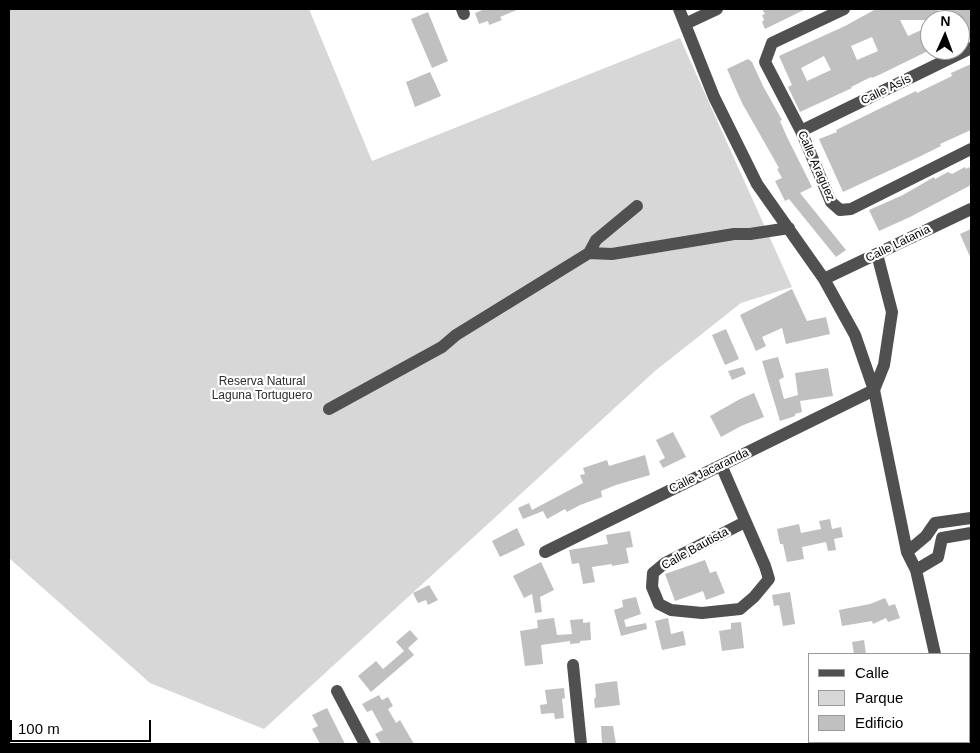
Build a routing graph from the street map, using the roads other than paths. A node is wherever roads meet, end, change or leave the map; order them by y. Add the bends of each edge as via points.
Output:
1 (717, 9) edge
2 (844, 9) edge
3 (683, 13) edge
4 (971, 48) edge
5 (801, 131) junction
6 (971, 149) edge
7 (636, 206) dead end
8 (971, 209) edge
9 (789, 228) junction
10 (589, 253) junction
11 (877, 254) junction
12 (824, 279) junction
13 (874, 390) junction
14 (329, 409) dead end
15 (721, 465) junction
16 (971, 518) edge
17 (745, 522) junction
18 (971, 533) edge
19 (545, 552) dead end
20 (907, 552) junction
21 (916, 570) junction
22 (935, 653) edge
23 (573, 665) dead end
24 (337, 691) dead end
25 (365, 744) edge
26 (581, 744) edge

1 - 3 street
2 - 5 street, Calle Aragüez via 772,43 766,62
3 - 9 street via 714,97 741,153 757,184
4 - 5 street, Calle Asís
5 - 6 street, Calle Aragüez via 831,202 840,210 851,209
7 - 10 street via 596,240
8 - 11 street, Calle Latania
9 - 10 street via 612,254
9 - 12 street
10 - 14 street via 456,335 442,347
11 - 12 street, Calle Latania
11 - 13 street via 892,312 884,365
12 - 13 street via 855,335
13 - 15 street, Calle Jacaranda
13 - 20 street
15 - 17 street, Calle Bautista
15 - 19 street, Calle Jacaranda
16 - 20 street via 935,523 926,536
17 - 17 street, Calle Bautista via 769,579 754,597 740,609 702,612 671,610 659,604 652,587 653,573 665,563
18 - 21 street via 942,538 938,556
20 - 21 street
21 - 22 street
23 - 26 street
24 - 25 street

